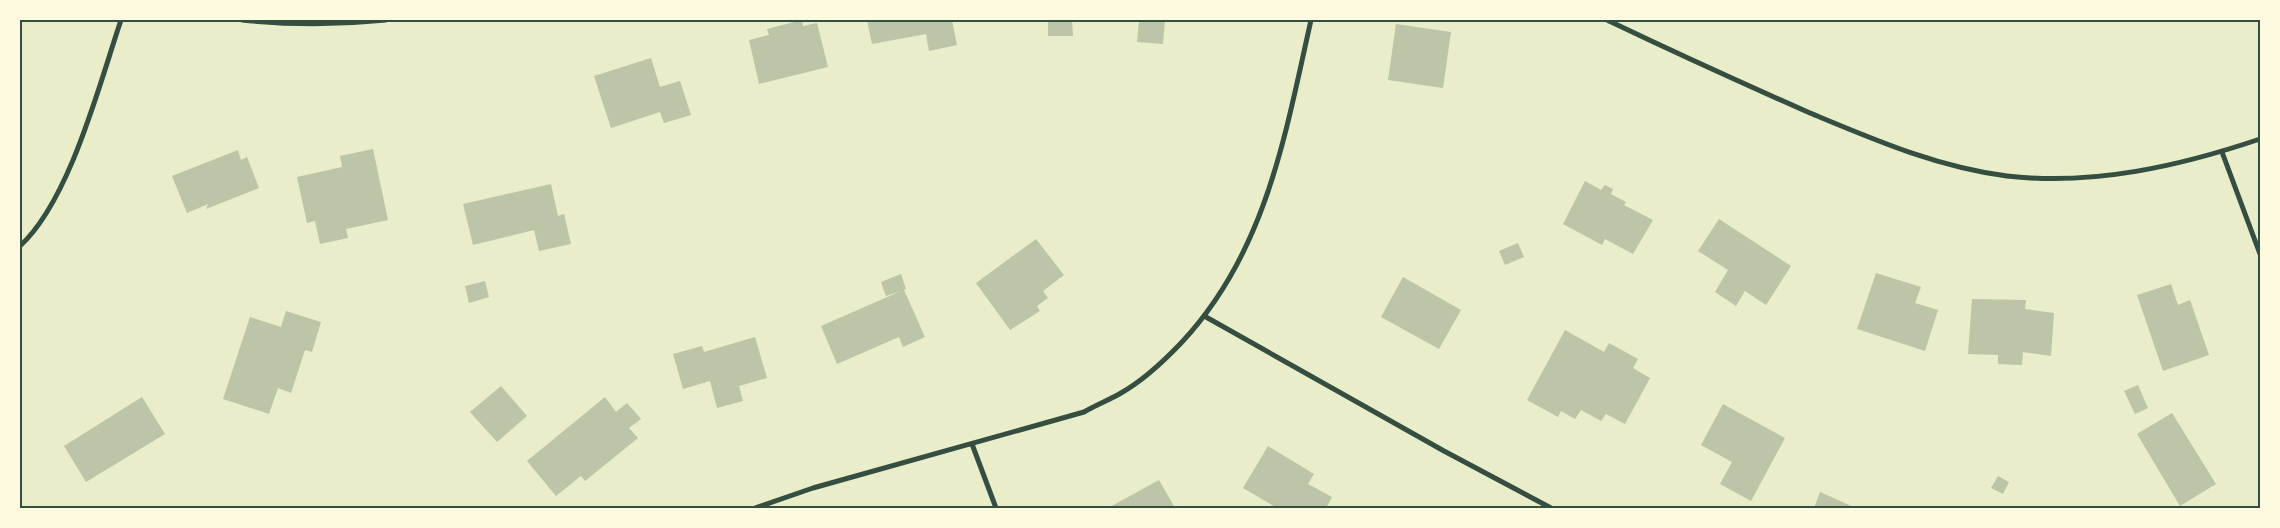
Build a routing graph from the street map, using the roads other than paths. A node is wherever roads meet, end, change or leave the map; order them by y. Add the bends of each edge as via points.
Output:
1 (121, 20) edge
2 (242, 20) edge
3 (386, 20) edge
4 (1311, 20) edge
5 (1607, 20) edge
6 (2260, 139) edge
7 (2222, 152) junction
8 (20, 246) edge
9 (2260, 254) edge
10 (1206, 317) junction
11 (972, 444) junction
12 (755, 508) edge
13 (996, 508) edge
14 (1552, 508) edge

1 - 8 street via 72,163 53,201 31,236
2 - 3 street via 290,25
4 - 10 street via 1279,163 1259,220 1230,280
5 - 7 street via 1892,148 1949,166 2008,176 2084,177 2160,168
6 - 7 street
7 - 9 street
10 - 11 street via 1165,360 1122,392 1084,412
10 - 14 street
11 - 12 street via 813,488
11 - 13 street

